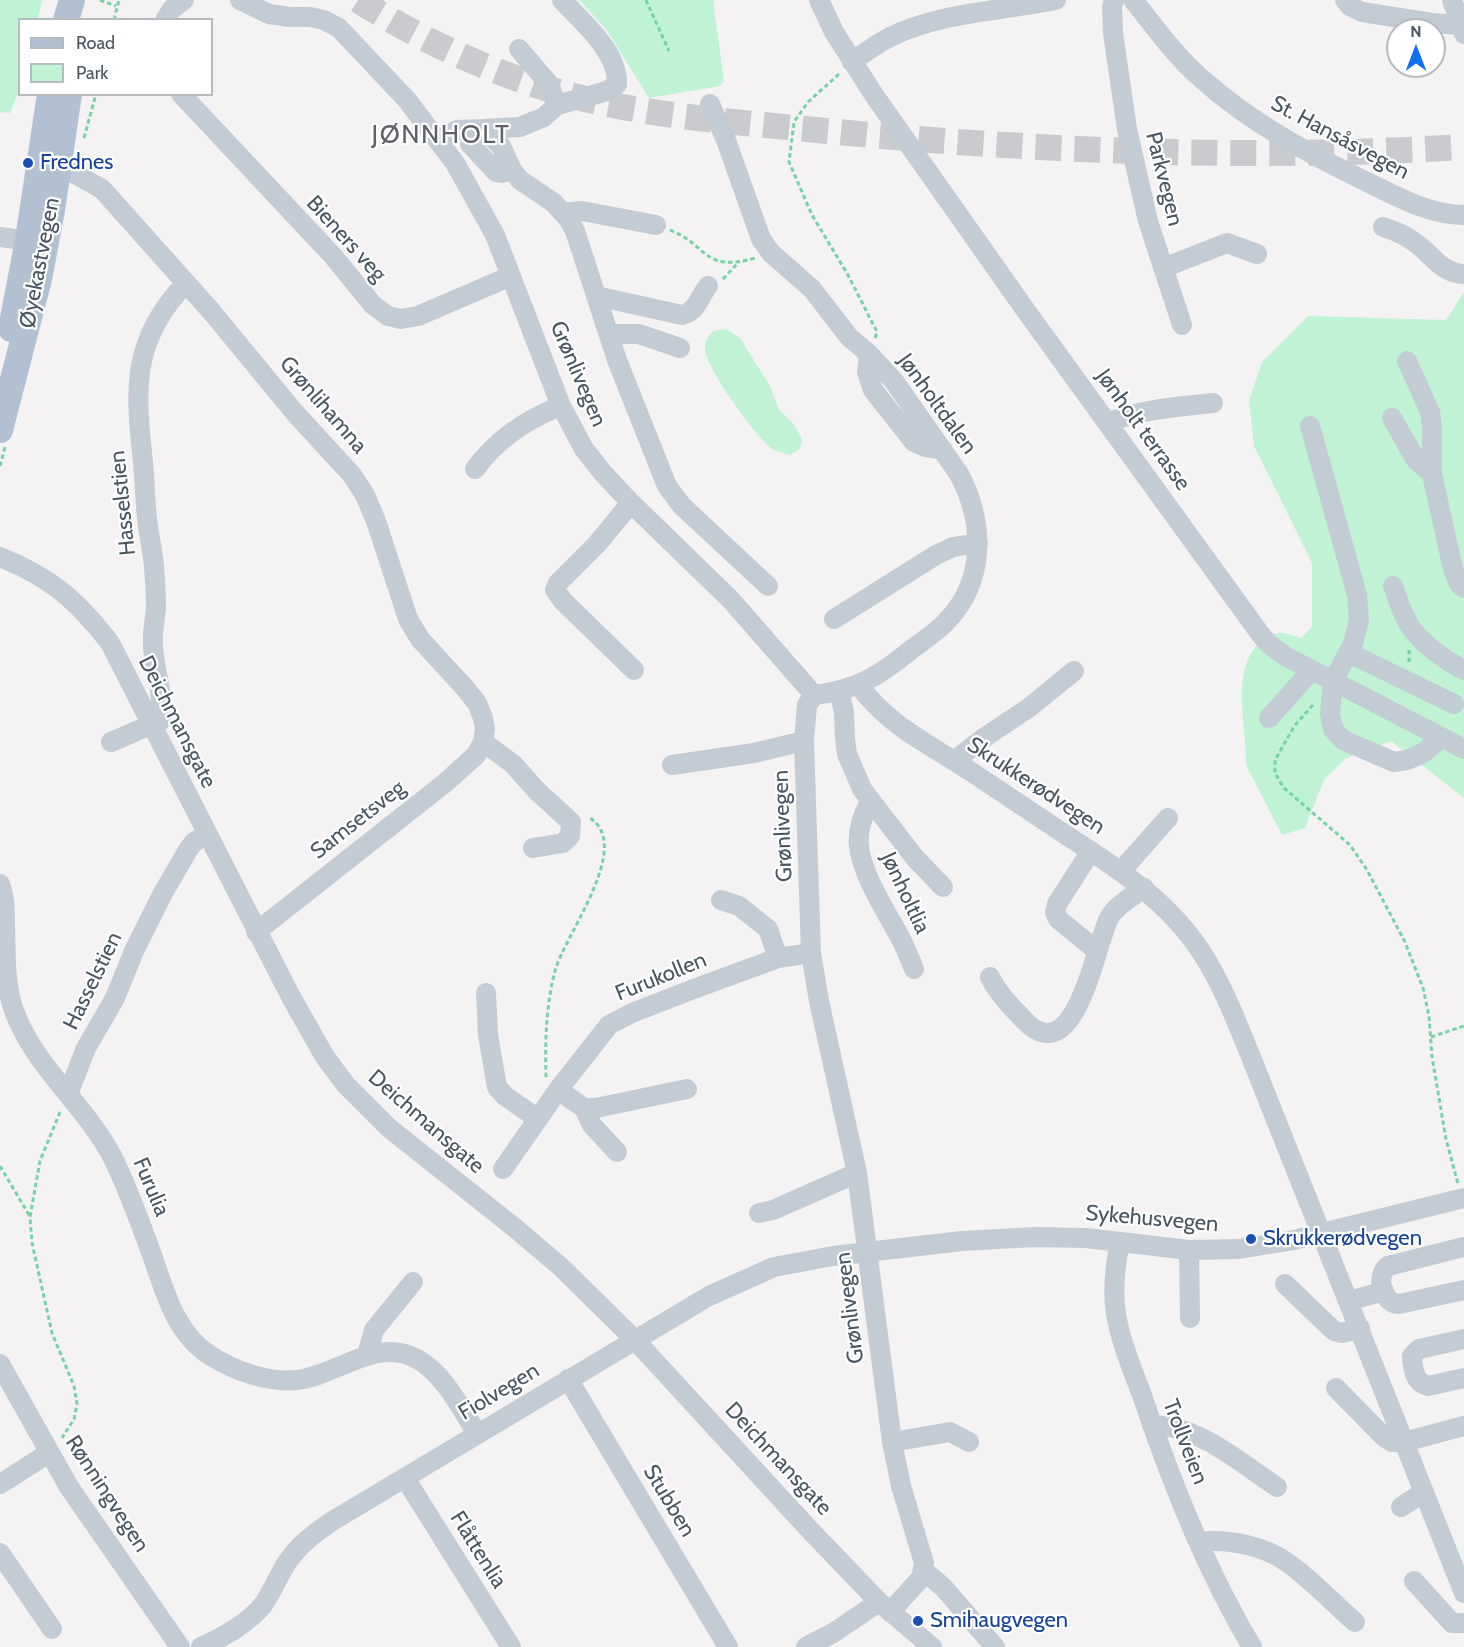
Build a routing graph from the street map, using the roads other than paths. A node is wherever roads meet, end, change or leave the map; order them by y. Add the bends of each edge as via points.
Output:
1 (72, 0) edge
2 (88, 0) edge
3 (184, 0) edge
4 (240, 0) edge
5 (562, 0) edge
6 (819, 0) edge
7 (1056, 0) edge
8 (1114, 0) edge
9 (1133, 0) edge
10 (1345, 0) edge
11 (1452, 0) edge
12 (958, 8) edge
13 (67, 18) edge
14 (84, 18) edge
15 (166, 18) edge
16 (1462, 30) edge
17 (519, 49) dead end
18 (852, 62) junction
19 (50, 96) edge
20 (68, 96) edge
21 (183, 96) edge
22 (710, 104) dead end
23 (557, 105) junction
24 (483, 129) junction
25 (438, 140) junction
26 (470, 144) dead end
27 (49, 167) junction
28 (512, 170) junction
29 (563, 213) junction
30 (1464, 215) edge
31 (656, 225) road end
32 (1383, 227) dead end
33 (0, 237) edge
34 (37, 242) junction
35 (1257, 254) dead end
36 (1163, 268) junction
37 (1464, 274) edge
38 (511, 276) junction
39 (186, 283) junction
40 (708, 286) road end
41 (596, 296) junction
42 (1182, 325) dead end
43 (610, 334) junction
44 (680, 348) dead end
45 (1407, 361) dead end
46 (0, 373) edge
47 (1212, 403) dead end
48 (561, 406) junction
49 (1392, 418) dead end
50 (1108, 423) junction
51 (1310, 426) dead end
52 (0, 430) edge
53 (475, 469) dead end
54 (1432, 474) junction
55 (631, 503) junction
56 (978, 543) junction
57 (0, 557) edge
58 (768, 586) dead end
59 (1393, 586) dead end
60 (1464, 588) edge
61 (834, 619) dead end
62 (1349, 653) junction
63 (634, 670) dead end
64 (1464, 670) edge
65 (1074, 671) dead end
66 (1311, 671) junction
67 (1403, 680) junction
68 (859, 686) junction
69 (1332, 687) junction
70 (839, 691) junction
71 (814, 695) junction
72 (1454, 705) dead end
73 (1386, 709) junction
74 (1269, 718) dead end
75 (152, 726) junction
76 (1441, 738) junction
77 (804, 741) junction
78 (111, 742) dead end
79 (483, 742) junction
80 (1463, 746) edge
81 (954, 761) junction
82 (672, 765) dead end
83 (870, 801) junction
84 (1168, 818) dead end
85 (207, 834) junction
86 (533, 848) dead end
87 (1091, 851) junction
88 (1122, 870) junction
89 (0, 884) edge
90 (943, 887) dead end
91 (1144, 888) junction
92 (721, 900) dead end
93 (256, 932) junction
94 (1096, 950) junction
95 (811, 953) junction
96 (778, 958) junction
97 (914, 969) dead end
98 (990, 977) dead end
99 (486, 993) dead end
100 (687, 1089) dead end
101 (558, 1090) junction
102 (68, 1094) junction
103 (585, 1108) junction
104 (538, 1119) junction
105 (617, 1152) dead end
106 (503, 1169) dead end
107 (856, 1173) junction
108 (1463, 1199) edge
109 (759, 1213) dead end
110 (1321, 1232) junction
111 (1120, 1242) junction
112 (1464, 1247) edge
113 (1188, 1250) junction
114 (867, 1252) junction
115 (413, 1282) dead end
116 (1285, 1284) dead end
117 (1464, 1290) edge
118 (1384, 1291) junction
119 (1349, 1301) junction
120 (1191, 1318) dead end
121 (1360, 1328) junction
122 (1464, 1339) edge
123 (635, 1340) junction
124 (367, 1355) junction
125 (0, 1364) edge
126 (1413, 1370) junction
127 (1464, 1378) edge
128 (568, 1379) junction
129 (1381, 1381) junction
130 (1336, 1388) dead end
131 (1152, 1425) junction
132 (1464, 1426) edge
133 (477, 1433) junction
134 (892, 1442) junction
135 (969, 1442) dead end
136 (1404, 1442) junction
137 (49, 1453) junction
138 (405, 1478) junction
139 (0, 1484) edge
140 (1277, 1487) dead end
141 (1424, 1492) junction
142 (1401, 1507) dead end
143 (1199, 1542) junction
144 (0, 1553) edge
145 (924, 1571) junction
146 (1414, 1581) dead end
147 (1464, 1593) edge
148 (885, 1607) junction
149 (1355, 1622) dead end
150 (1464, 1623) edge
151 (52, 1629) dead end
152 (180, 1647) edge
153 (201, 1647) edge
154 (511, 1647) edge
155 (728, 1647) edge
156 (806, 1647) edge
157 (932, 1647) edge
158 (995, 1647) edge
159 (1252, 1647) edge

1 - 13 main road
2 - 14 main road
3 - 15 street
4 - 25 street, Grønlivegen via 269,14 310,17 339,28 407,100
5 - 23 street via 611,58 617,84 607,91
6 - 18 street, Jønholt terrasse
7 - 12 street
8 - 36 street, Parkvegen via 1113,33 1127,129
9 - 30 street, St. Hansåsvegen via 1201,78 1273,133 1408,201 1447,215
10 - 16 street via 1362,12
11 - 16 street
12 - 18 street via 890,37
17 - 23 street via 549,84
18 - 50 street, Jønholt terrasse
19 - 27 main road, Øyekastvegen
20 - 27 main road, Øyekastvegen
21 - 38 street, Bieners veg via 333,256 373,305 388,316 418,316
22 - 56 street, Jønholtdalen via 761,239 812,289 849,337 894,381 967,489 976,516
23 - 24 street via 544,117 520,127
24 - 25 street via 457,130
24 - 28 street, Grønlivegen via 501,146
25 - 38 street, Grønlivegen via 495,234
26 - 28 street via 496,172
27 - 34 main road, Øyekastvegen
27 - 39 street, Grønlihamna via 75,174 102,189
28 - 29 street, Grønlivegen
29 - 31 street via 582,212
29 - 41 street, Grønlivegen via 577,237
32 - 37 street via 1416,243 1443,268
33 - 34 street
34 - 46 main road, Øyekastvegen
34 - 52 main road, Øyekastvegen via 27,329
35 - 36 street, Parkvegen via 1227,243
36 - 42 street
38 - 48 street, Grønlivegen
39 - 75 street, Hasselstien via 165,307 153,329 138,382 139,430 154,565 156,607 152,638 162,709 160,721
39 - 79 street, Grønlihamna via 365,495 408,619 420,639 477,703 485,729
40 - 41 street via 698,306 682,315
41 - 43 street, Grønlivegen
43 - 44 street via 639,334
43 - 58 street, Grønlivegen via 667,486 682,506
45 - 54 street via 1430,412
47 - 50 street via 1118,418
48 - 53 street via 522,425 491,448
48 - 55 street, Grønlivegen via 584,449
49 - 54 street via 1416,459
50 - 66 street, Jønholt terrasse via 1261,636
51 - 62 street via 1357,596 1359,620
54 - 60 street via 1453,569
55 - 63 street via 555,590
55 - 71 street, Grønlivegen via 731,600
56 - 61 street via 953,547 936,555
56 - 68 street, Jønholtdalen via 973,579 955,611 933,634
57 - 75 street, Deichmansgate via 61,589 89,615 110,643
59 - 64 street via 1412,629
62 - 67 street
62 - 69 street
65 - 81 street
66 - 69 street, Jønholt terrasse
66 - 74 street
67 - 72 street
67 - 73 street
68 - 70 street, Jønholtdalen
68 - 81 street, Skrukkerødvegen via 894,724
69 - 73 street, Jønholt terrasse
69 - 76 street via 1330,721 1343,740 1400,762 1423,753
70 - 71 street, Jønholtdalen
70 - 83 street, Jønholtlia via 847,754
71 - 77 street, Grønlivegen via 807,705
73 - 76 street, Jønholt terrasse
75 - 78 street
75 - 85 street, Deichmansgate
76 - 80 street, Jønholt terrasse
77 - 82 street
77 - 95 street, Grønlivegen
79 - 86 street via 513,764 570,822 570,836 563,843
79 - 93 street, Samsetsveg via 476,755 445,783
81 - 87 street, Skrukkerødvegen
83 - 90 street, Jønholtlia
83 - 97 street, Jønholtlia via 859,831 859,851
84 - 88 street
85 - 93 street, Deichmansgate
85 - 102 street, Hasselstien via 188,850 163,893 115,998 86,1048
87 - 88 street, Skrukkerødvegen
87 - 94 street via 1057,904 1056,912 1058,919
88 - 91 street, Skrukkerødvegen
89 - 102 street, Furulia via 9,994 16,1018
91 - 94 street via 1110,915
91 - 110 street, Skrukkerødvegen via 1202,952 1215,976 1250,1052
92 - 96 street via 739,906 768,929
93 - 123 street, Deichmansgate via 315,1041 367,1108 562,1268
94 - 98 street via 1085,992 1068,1021 1054,1033 1035,1031 995,990
95 - 96 street, Furukollen
95 - 107 street, Grønlivegen
96 - 101 street, Furukollen via 609,1025
99 - 104 street via 497,1087
100 - 103 street
101 - 103 street
101 - 104 street, Furukollen
102 - 124 street, Furulia via 111,1155 133,1201 163,1289 195,1344 232,1366 274,1380 298,1380
103 - 105 street via 592,1125
104 - 106 street, Furukollen
107 - 109 street
107 - 114 street, Grønlivegen
108 - 110 street, Sykehusvegen
110 - 113 street, Sykehusvegen via 1239,1249
110 - 119 street, Skrukkerødvegen
111 - 113 street, Sykehusvegen
111 - 114 street, Sykehusvegen via 1035,1237
111 - 131 street, Trollveien via 1115,1269 1116,1316
112 - 118 street via 1388,1266 1382,1276
113 - 120 street
114 - 123 street, Fiolvegen via 798,1261 763,1271 709,1296
114 - 134 street, Grønlivegen
115 - 124 street via 374,1330
116 - 121 street via 1335,1331
117 - 118 street via 1400,1304 1392,1304
118 - 119 street
119 - 121 street, Skrukkerødvegen
121 - 129 street, Skrukkerødvegen
122 - 126 street via 1415,1352
123 - 128 street, Fiolvegen
123 - 148 street, Deichmansgate
124 - 133 street, Furulia via 403,1353 422,1362 444,1384
125 - 137 street, Rønningvegen
126 - 127 street via 1419,1383 1428,1386
126 - 129 street
128 - 133 street, Fiolvegen
128 - 155 street, Stubben
129 - 136 street, Skrukkerødvegen
130 - 136 street via 1384,1437
131 - 140 street via 1186,1431 1206,1440
131 - 143 street, Trollveien
132 - 136 street
133 - 138 street, Fiolvegen
134 - 135 street via 950,1432
134 - 145 street, Grønlivegen
136 - 141 street, Skrukkerødvegen
137 - 139 street
137 - 152 street, Rønningvegen
138 - 153 street, Fiolvegen via 307,1540 253,1615
138 - 154 street, Flåttenlia
141 - 142 street
141 - 147 street, Skrukkerødvegen
143 - 149 street via 1216,1539 1288,1563
143 - 159 street, Trollveien
144 - 151 street
145 - 148 street via 914,1588
145 - 158 street
146 - 150 street via 1452,1623
148 - 156 street
148 - 157 street, Deichmansgate

